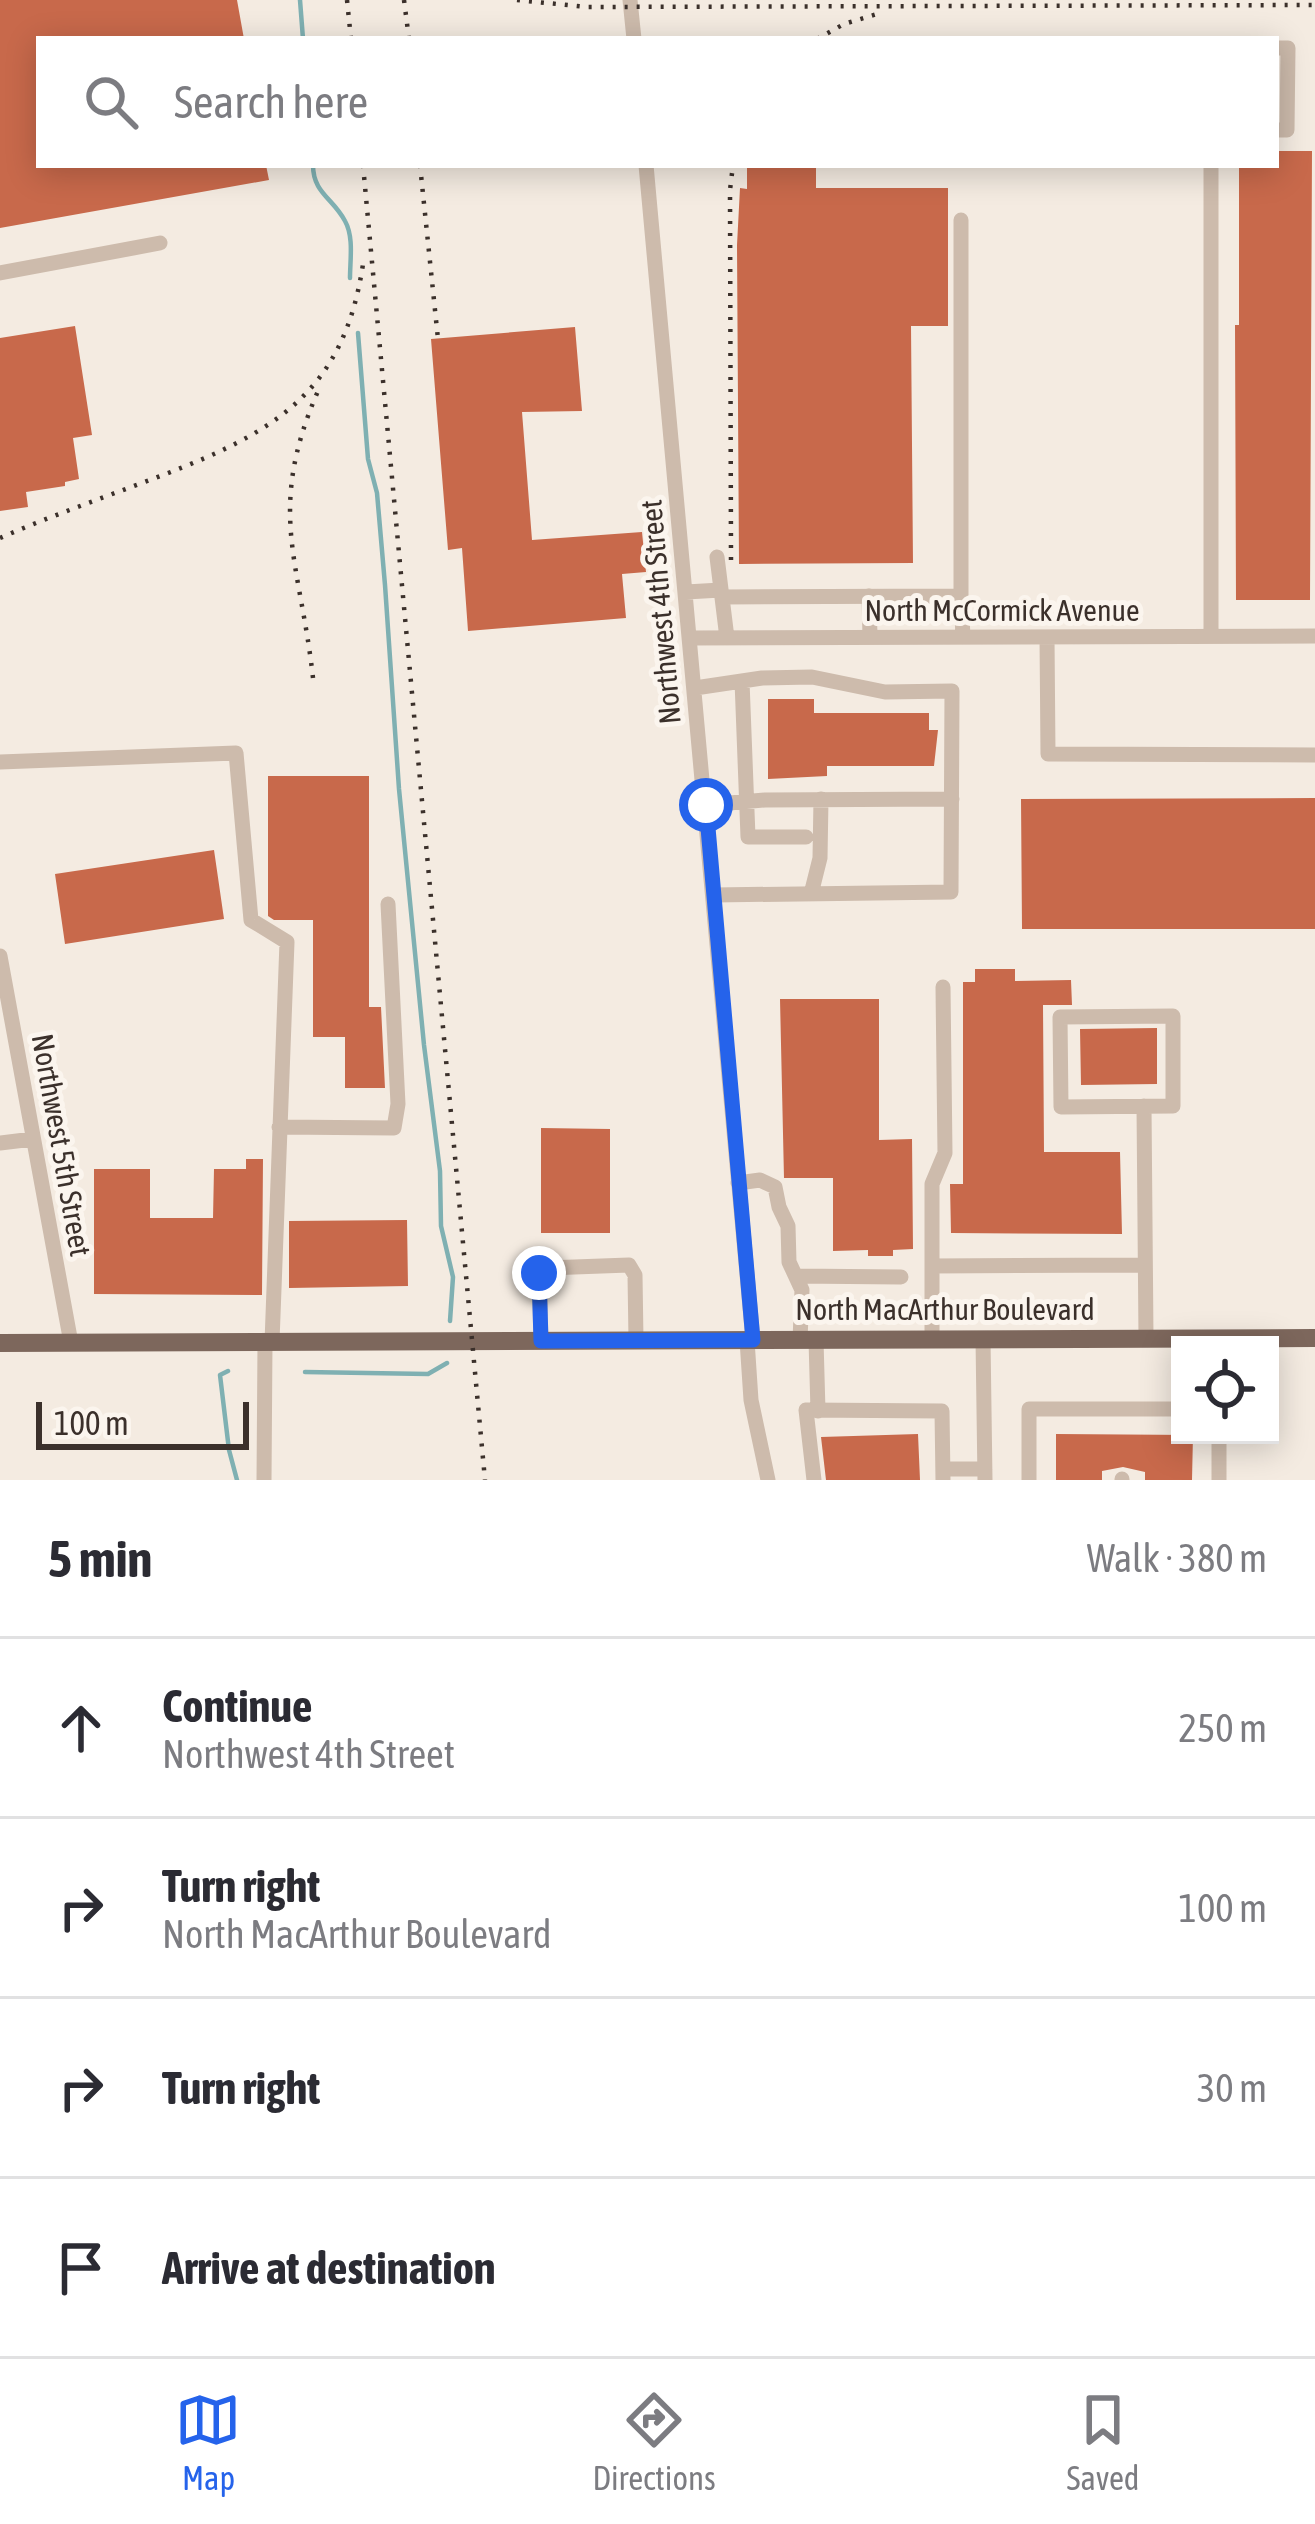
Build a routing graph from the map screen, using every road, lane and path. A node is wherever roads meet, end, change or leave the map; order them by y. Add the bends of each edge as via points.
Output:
1 (630, 0) edge
2 (634, 36) edge
3 (1279, 48) edge
4 (1279, 130) edge
5 (646, 168) edge
6 (1211, 168) edge
7 (961, 220) dead end
8 (160, 243) dead end
9 (0, 273) edge
10 (717, 557) dead end
11 (686, 592) junction
12 (722, 594) junction
13 (869, 596) junction
14 (961, 596) junction
15 (1211, 636) junction
16 (1315, 636) edge
17 (870, 637) junction
18 (963, 637) junction
19 (1047, 637) junction
20 (690, 638) junction
21 (728, 638) junction
22 (742, 681) junction
23 (694, 688) junction
24 (1315, 755) edge
25 (0, 762) edge
26 (821, 799) junction
27 (952, 799) junction
28 (745, 801) junction
29 (706, 805) junction
30 (806, 837) dead end
31 (811, 894) junction
32 (714, 895) junction
33 (388, 904) dead end
34 (0, 956) edge
35 (943, 987) dead end
36 (1144, 1106) junction
37 (279, 1126) junction
38 (34, 1139) junction
39 (0, 1143) edge
40 (738, 1183) junction
41 (1145, 1265) junction
42 (932, 1266) junction
43 (796, 1276) junction
44 (901, 1276) dead end
45 (1315, 1338) edge
46 (932, 1339) junction
47 (983, 1339) junction
48 (1146, 1339) junction
49 (636, 1340) junction
50 (750, 1340) junction
51 (808, 1340) junction
52 (1171, 1340) edge
53 (1279, 1340) edge
54 (541, 1341) junction
55 (269, 1342) junction
56 (0, 1343) edge
57 (71, 1343) junction
58 (1171, 1409) edge
59 (818, 1411) junction
60 (1219, 1444) edge
61 (943, 1474) edge
62 (985, 1474) edge
63 (264, 1480) edge
64 (768, 1480) edge
65 (814, 1480) edge
66 (1029, 1480) edge
67 (1219, 1480) edge

1 - 2 street
3 - 4 street via 1288,48 1288,130
5 - 11 street, Northwest 4th Street
6 - 15 street
7 - 14 street
8 - 9 street
10 - 12 street
11 - 12 street
11 - 20 street, Northwest 4th Street
12 - 13 street
12 - 21 street
13 - 14 street
13 - 17 street
14 - 18 street
15 - 16 street, North McCormick Avenue
15 - 19 street, North McCormick Avenue
17 - 18 street, North McCormick Avenue
17 - 21 street, North McCormick Avenue
18 - 19 street, North McCormick Avenue
19 - 24 street via 1048,754
20 - 21 street, North McCormick Avenue
20 - 23 street, Northwest 4th Street
22 - 23 street
22 - 27 street via 812,677 885,692 952,691
22 - 28 street
23 - 29 street, Northwest 4th Street
25 - 37 street via 236,754 250,920 287,942
26 - 27 street
26 - 28 street
26 - 31 street
27 - 31 street via 951,892
28 - 29 street
28 - 30 street via 748,837
29 - 32 street, Northwest 4th Street
31 - 32 street
32 - 40 street, Northwest 4th Street
33 - 37 street via 394,1128
34 - 38 street, Northwest 5th Street
35 - 42 street via 946,1153 932,1184
36 - 36 street via 1060,1107 1060,1017 1173,1016 1173,1106
36 - 41 street
37 - 55 street
38 - 39 street
38 - 57 street, Northwest 5th Street
40 - 43 street via 775,1187
40 - 50 street, Northwest 4th Street
41 - 42 street
41 - 48 street
42 - 46 street
43 - 44 street
43 - 51 street
45 - 53 main road, North MacArthur Boulevard
46 - 47 main road, North MacArthur Boulevard
46 - 51 main road, North MacArthur Boulevard
47 - 48 main road, North MacArthur Boulevard
47 - 62 street
48 - 52 main road, North MacArthur Boulevard
49 - 50 main road, North MacArthur Boulevard
49 - 54 main road, North MacArthur Boulevard
49 - 54 street via 629,1265 539,1273
50 - 51 main road, North MacArthur Boulevard
50 - 64 street, Northwest 4th Street via 751,1400
51 - 59 street
54 - 55 main road, North MacArthur Boulevard
55 - 57 main road, North MacArthur Boulevard
55 - 63 street
56 - 57 main road, North MacArthur Boulevard
58 - 66 street via 1029,1409
59 - 61 street via 942,1411
59 - 65 street via 806,1411
60 - 67 street
61 - 62 street

